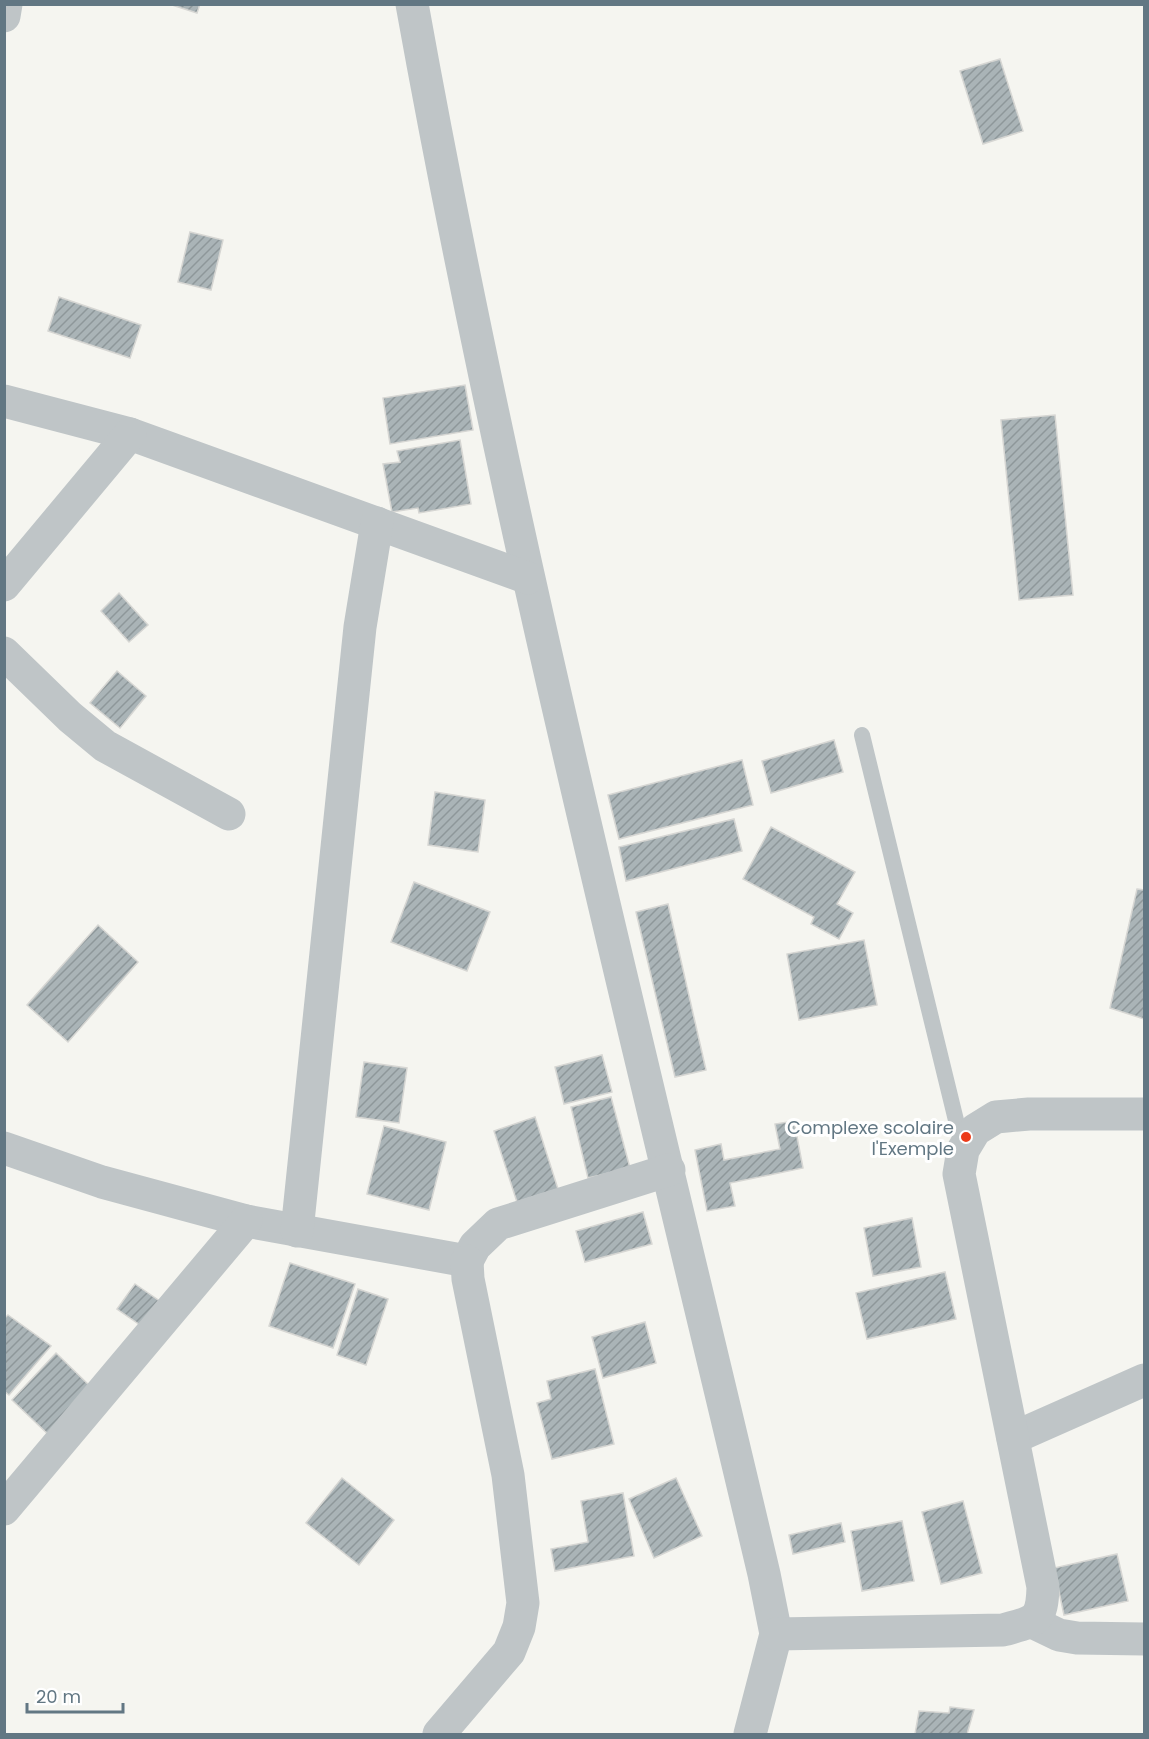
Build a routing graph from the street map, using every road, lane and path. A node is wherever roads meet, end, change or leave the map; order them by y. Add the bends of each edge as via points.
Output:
1 (6, 4) edge
2 (412, 4) edge
3 (4, 16) edge
4 (4, 401) edge
5 (130, 434) junction
6 (377, 523) junction
7 (528, 578) junction
8 (4, 585) edge
9 (4, 653) edge
10 (862, 735) dead end
11 (229, 814) dead end
12 (1144, 1114) edge
13 (4, 1148) edge
14 (963, 1150) junction
15 (669, 1170) junction
16 (246, 1221) junction
17 (297, 1231) junction
18 (467, 1261) junction
19 (1144, 1380) edge
20 (1012, 1438) junction
21 (4, 1509) edge
22 (1032, 1622) junction
23 (776, 1634) junction
24 (1144, 1639) edge
25 (439, 1734) edge
26 (750, 1734) edge

1 - 3 street
2 - 7 street via 439,155
4 - 5 street
5 - 6 street
5 - 8 street
6 - 7 street
6 - 17 street via 360,627
7 - 15 street
9 - 11 street via 105,746
10 - 14 lane
12 - 14 street via 996,1117 975,1130
13 - 16 street via 102,1182
14 - 20 street via 959,1174
15 - 18 street via 498,1224 475,1246
15 - 23 street
16 - 17 street
16 - 21 street
17 - 18 street
18 - 25 street via 508,1475 523,1603 509,1653
19 - 20 street
20 - 22 street via 1043,1587 1042,1608
22 - 23 street via 1003,1630
22 - 24 street via 1059,1635 1077,1638
23 - 26 street

